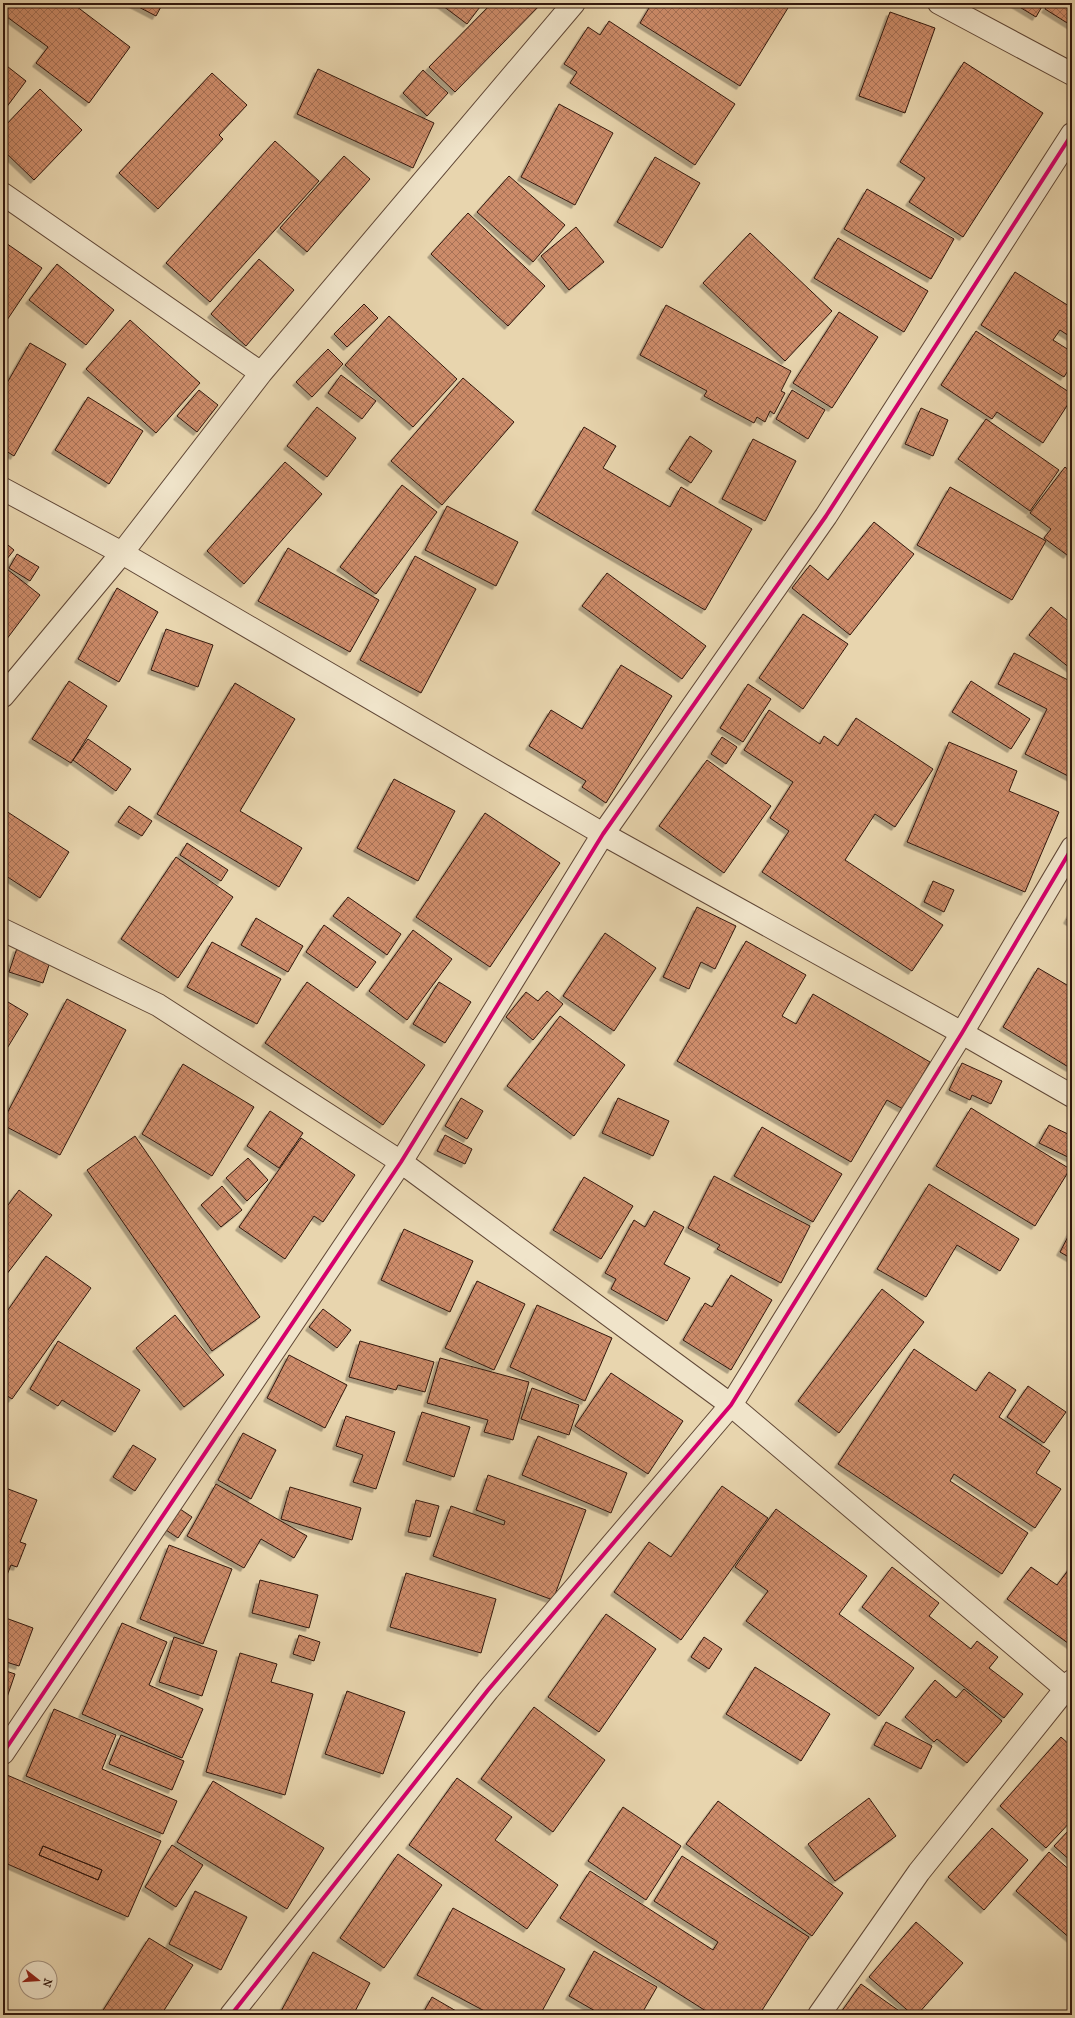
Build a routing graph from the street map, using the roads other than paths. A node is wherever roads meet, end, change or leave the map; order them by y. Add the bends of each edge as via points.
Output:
1 (574, 3) edge
2 (939, 3) edge
3 (1072, 74) edge
4 (1072, 134) edge
5 (3, 194) edge
6 (261, 373) junction
7 (3, 489) edge
8 (122, 553) junction
9 (3, 696) edge
10 (603, 834) junction
11 (1072, 848) edge
12 (3, 930) edge
13 (962, 1033) junction
14 (1072, 1096) edge
15 (401, 1162) junction
16 (731, 1405) junction
17 (1070, 1688) edge
18 (3, 1753) edge
19 (231, 2015) edge
20 (819, 2015) edge

1 - 6 street
2 - 3 street
4 - 10 street via 826,516
5 - 6 street
6 - 8 street
7 - 8 street
8 - 9 street
8 - 10 street
10 - 13 street
10 - 15 street
11 - 13 street
12 - 15 street via 158,1005
13 - 14 street
13 - 16 street
15 - 16 street
15 - 18 street
16 - 17 street
16 - 19 street via 488,1690
17 - 20 street via 919,1872

